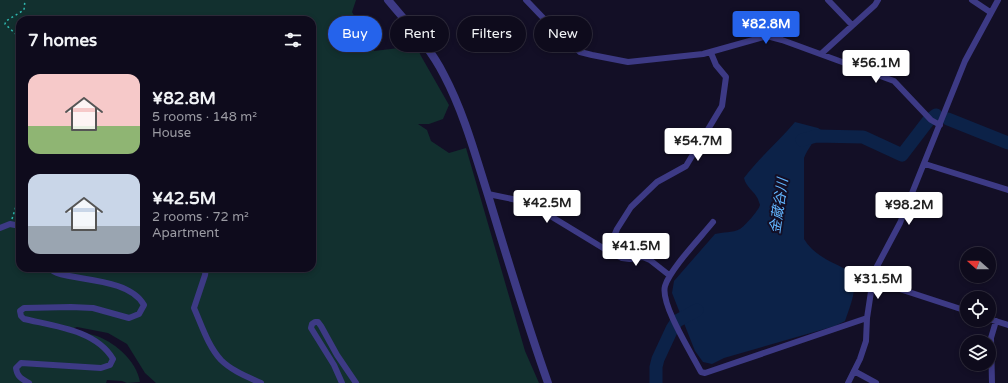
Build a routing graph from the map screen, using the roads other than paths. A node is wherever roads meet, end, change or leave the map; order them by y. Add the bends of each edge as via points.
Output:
1 (388, 0) edge
2 (526, 0) edge
3 (828, 0) edge
4 (878, 0) edge
5 (972, 0) edge
6 (998, 0) edge
7 (990, 12) junction
8 (852, 25) junction
9 (711, 53) junction
10 (821, 54) junction
11 (940, 125) junction
12 (925, 164) junction
13 (1008, 190) edge
14 (488, 194) junction
15 (713, 222) dead end
16 (16, 225) edge
17 (0, 228) edge
18 (608, 251) junction
19 (52, 272) edge
20 (205, 272) edge
21 (669, 275) junction
22 (872, 280) junction
23 (960, 310) edge
24 (867, 318) junction
25 (996, 321) edge
26 (1008, 325) edge
27 (994, 327) edge
28 (854, 371) junction
29 (29, 383) edge
30 (261, 383) edge
31 (342, 383) edge
32 (356, 383) edge
33 (548, 383) edge
34 (848, 383) edge
35 (876, 383) edge
36 (992, 383) edge

1 - 14 street via 419,37 444,73 458,105
2 - 9 street via 570,45 592,56 628,62
3 - 8 street
4 - 8 street
5 - 7 street
6 - 7 street
7 - 11 street via 966,61
8 - 10 street
9 - 10 street via 767,36
9 - 18 street via 716,65 726,77 722,106 686,166 657,182 632,207 617,229
10 - 11 street via 894,81 930,119
11 - 12 street
12 - 13 street
12 - 22 street
14 - 18 street via 534,206
14 - 33 street
15 - 21 street
16 - 17 street via 10,224
18 - 21 street via 622,258 643,257
19 - 29 street via 126,289 141,299 144,305 139,314 129,318 93,308 24,308 20,311 20,316 24,319 76,332 97,342 113,359 110,365 101,368 21,363 16,368 17,374
20 - 30 street via 194,308 206,337 222,361
21 - 24 street via 665,298 701,372 705,373
22 - 23 street
22 - 24 street
24 - 28 street via 866,341
25 - 26 street
27 - 36 street via 991,338
28 - 34 street
28 - 35 street
31 - 32 street via 311,328 314,322 321,326

